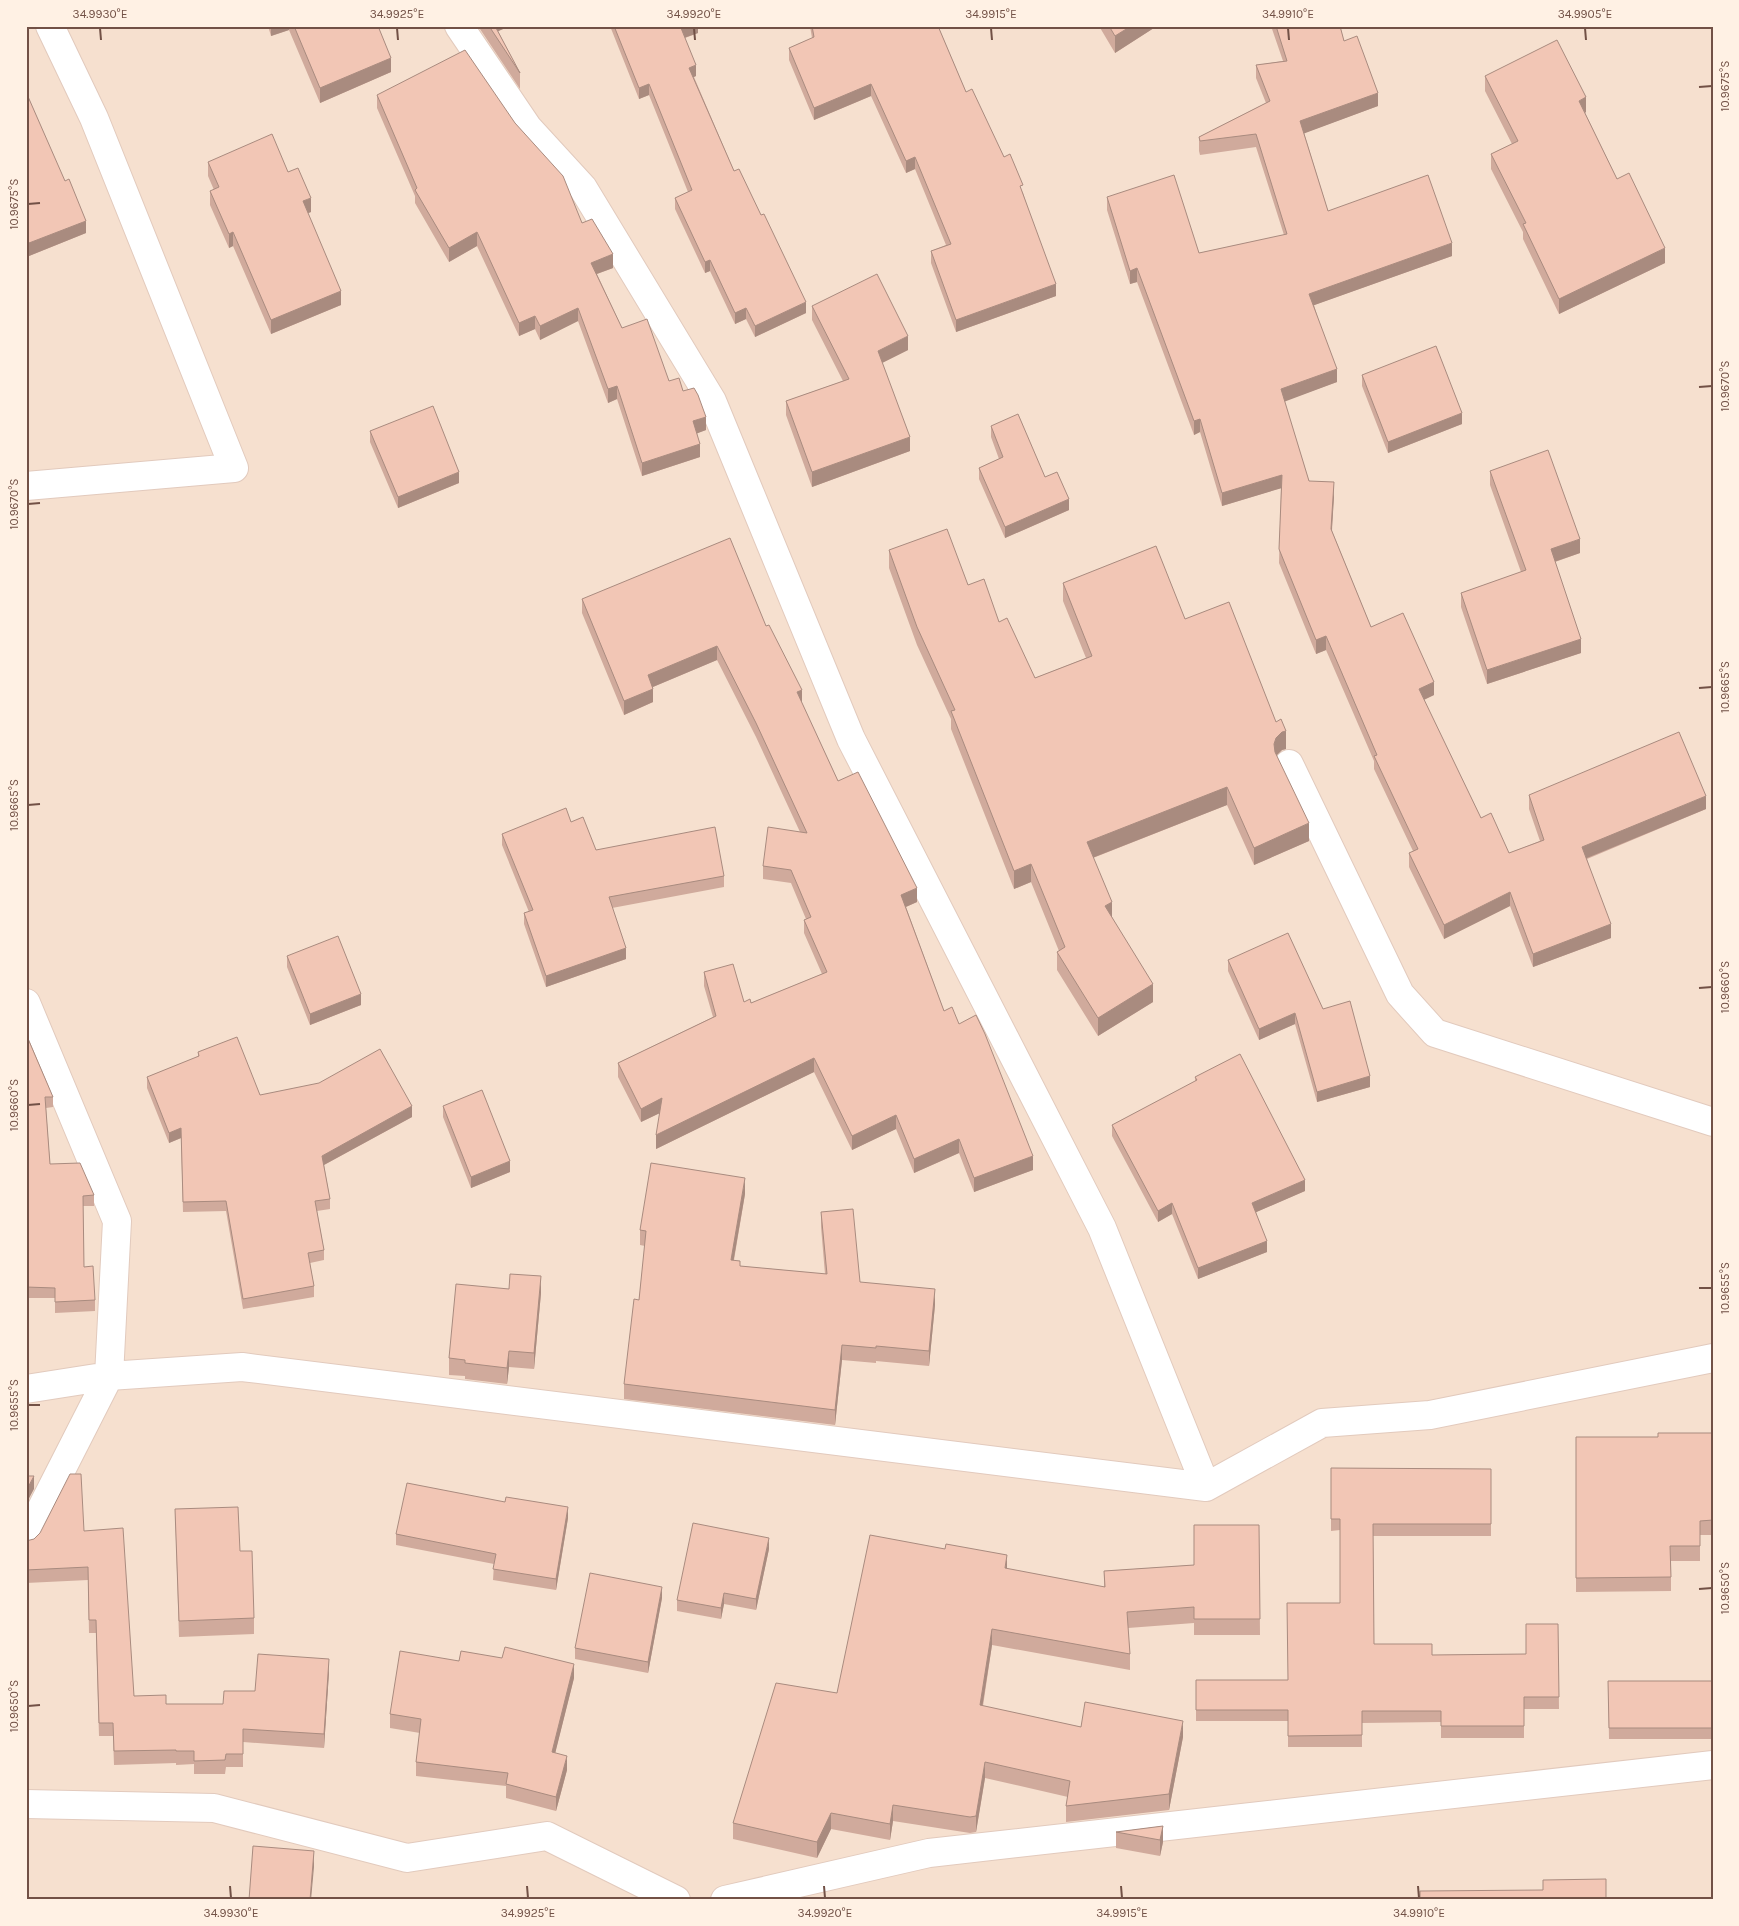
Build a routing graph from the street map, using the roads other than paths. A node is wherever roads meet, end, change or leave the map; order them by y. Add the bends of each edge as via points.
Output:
1 (50, 26) edge
2 (459, 26) edge
3 (26, 486) edge
4 (1289, 764) dead end
5 (26, 1004) edge
6 (1713, 1122) edge
7 (1713, 1358) edge
8 (109, 1376) junction
9 (26, 1389) edge
10 (1206, 1487) junction
11 (26, 1539) edge
12 (1713, 1765) edge
13 (26, 1804) edge
14 (676, 1900) edge
15 (725, 1900) edge

1 - 3 street via 94,118 234,468
2 - 10 street via 528,128 583,188 712,401 851,739 1102,1228
4 - 6 street via 1400,994 1435,1033
5 - 8 street via 117,1221
7 - 10 street via 1430,1416 1322,1423
8 - 9 street
8 - 10 street via 242,1367
8 - 11 street
12 - 15 street via 929,1853
13 - 14 street via 214,1808 406,1858 548,1836

